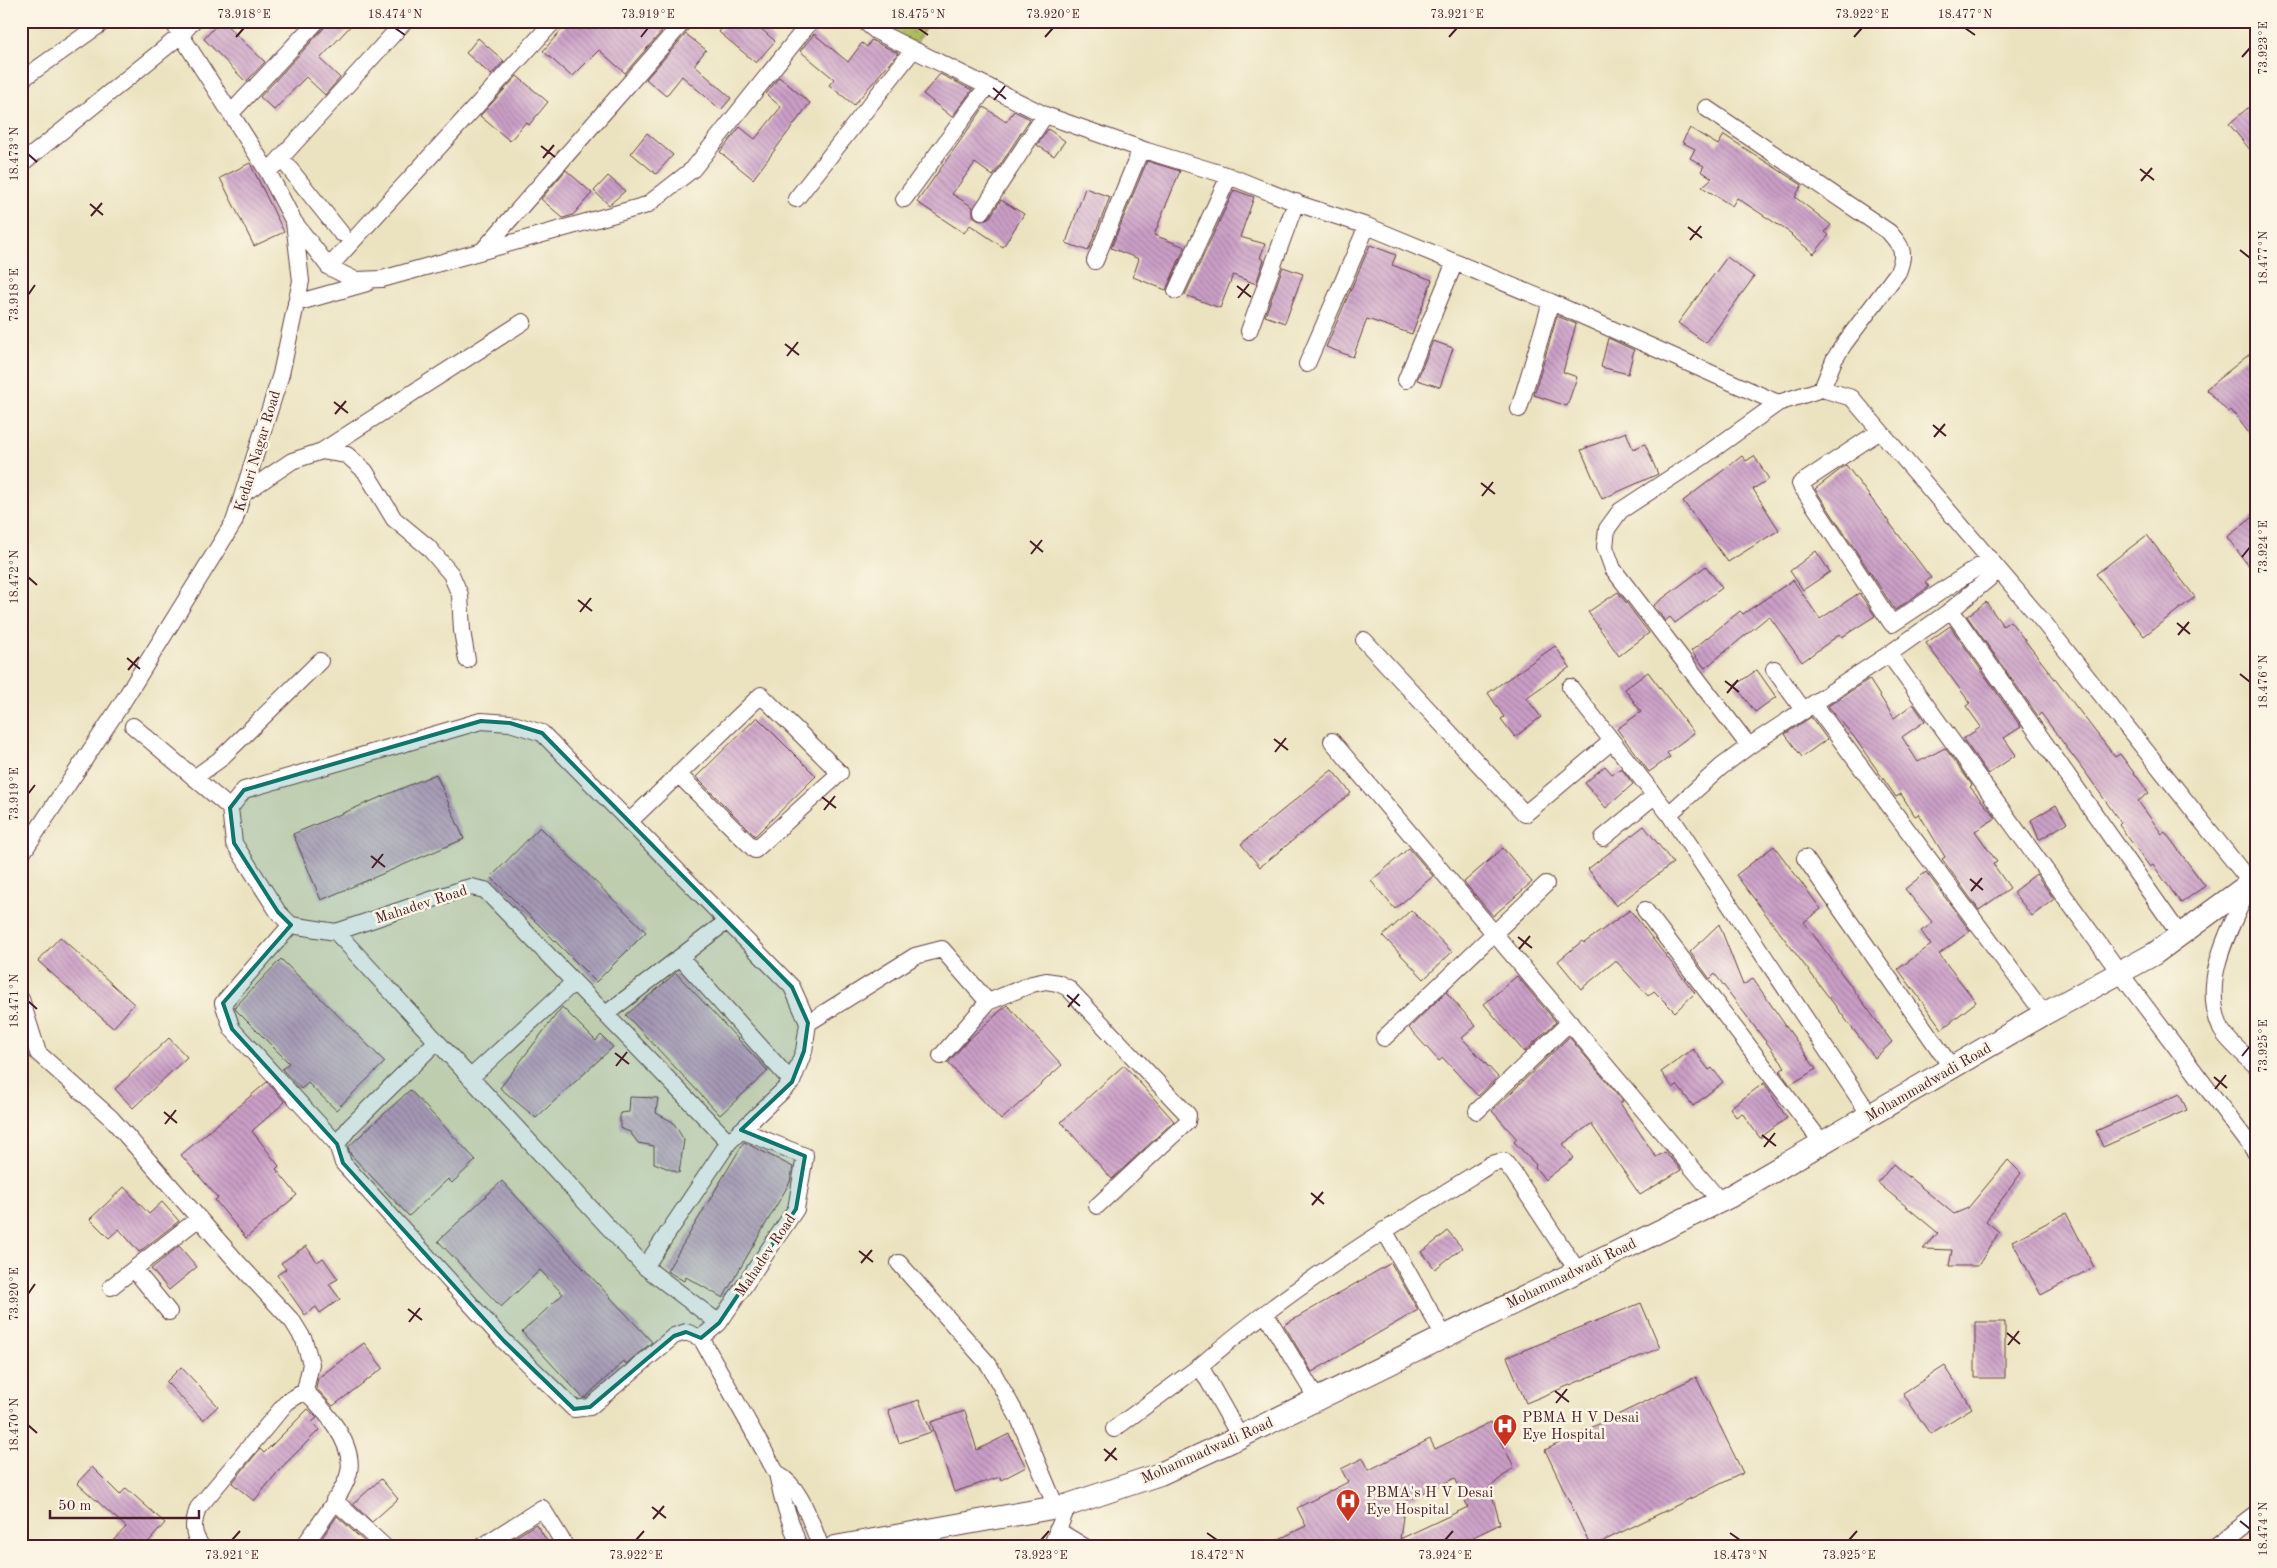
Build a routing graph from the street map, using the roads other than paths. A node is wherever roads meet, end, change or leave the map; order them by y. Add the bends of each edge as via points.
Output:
1 (105, 21) edge
2 (193, 21) edge
3 (317, 21) edge
4 (405, 21) edge
5 (554, 21) edge
6 (684, 21) edge
7 (811, 21) edge
8 (864, 21) edge
9 (177, 28) edge
10 (913, 50) junction
11 (21, 80) edge
12 (987, 86) junction
13 (1706, 108) dead end
14 (231, 113) junction
15 (1045, 115) junction
16 (1141, 149) junction
17 (281, 158) junction
18 (21, 164) edge
19 (268, 172) junction
20 (1229, 176) junction
21 (796, 199) dead end
22 (904, 199) dead end
23 (1296, 202) junction
24 (982, 211) dead end
25 (294, 222) junction
26 (1367, 226) junction
27 (341, 233) dead end
28 (484, 249) junction
29 (1095, 261) dead end
30 (1455, 262) junction
31 (329, 266) junction
32 (382, 279) junction
33 (1176, 291) dead end
34 (1551, 302) junction
35 (296, 303) junction
36 (523, 322) dead end
37 (1249, 331) dead end
38 (1307, 364) dead end
39 (1406, 380) dead end
40 (1822, 389) junction
41 (1778, 403) junction
42 (1519, 409) dead end
43 (1880, 431) junction
44 (322, 451) junction
45 (244, 493) junction
46 (1995, 564) junction
47 (1951, 610) junction
48 (1364, 640) dead end
49 (1890, 654) junction
50 (467, 660) dead end
51 (320, 661) dead end
52 (1774, 668) dead end
53 (1570, 687) dead end
54 (1809, 708) junction
55 (133, 726) dead end
56 (1332, 741) dead end
57 (1612, 741) junction
58 (1749, 746) junction
59 (678, 774) junction
60 (194, 778) junction
61 (1654, 796) junction
62 (230, 808) junction
63 (1669, 814) junction
64 (629, 822) junction
65 (1603, 838) dead end
66 (21, 855) edge
67 (1805, 858) dead end
68 (2253, 881) edge
69 (1546, 884) dead end
70 (1646, 910) dead end
71 (727, 921) junction
72 (292, 925) junction
73 (336, 932) junction
74 (1494, 933) junction
75 (2180, 935) junction
76 (680, 957) junction
77 (2120, 973) junction
78 (573, 983) junction
79 (984, 998) junction
80 (21, 999) edge
81 (606, 1014) junction
82 (2044, 1014) junction
83 (1570, 1022) junction
84 (808, 1024) junction
85 (1384, 1038) dead end
86 (436, 1042) junction
87 (941, 1056) dead end
88 (2256, 1066) edge
89 (1952, 1068) junction
90 (470, 1078) junction
91 (792, 1082) junction
92 (1477, 1111) dead end
93 (1870, 1115) junction
94 (741, 1130) junction
95 (729, 1142) junction
96 (337, 1144) junction
97 (1823, 1144) junction
98 (2256, 1153) edge
99 (1720, 1201) junction
100 (1097, 1206) dead end
101 (200, 1218) junction
102 (1384, 1230) junction
103 (899, 1263) dead end
104 (645, 1268) junction
105 (134, 1269) junction
106 (1577, 1270) junction
107 (111, 1286) dead end
108 (169, 1312) dead end
109 (1265, 1313) junction
110 (718, 1323) junction
111 (1444, 1336) junction
112 (701, 1338) junction
113 (1200, 1366) junction
114 (305, 1391) junction
115 (1317, 1399) junction
116 (1114, 1429) dead end
117 (1240, 1437) junction
118 (777, 1474) junction
119 (334, 1500) junction
120 (1062, 1506) junction
121 (2256, 1514) edge
122 (1057, 1530) junction
123 (202, 1547) edge
124 (303, 1547) edge
125 (385, 1547) edge
126 (481, 1547) edge
127 (566, 1547) edge
128 (799, 1547) edge
129 (821, 1547) edge
130 (835, 1547) edge
131 (1051, 1547) edge
132 (1085, 1547) edge
133 (2214, 1547) edge

1 - 11 street
2 - 9 street
3 - 14 street
4 - 17 street
5 - 31 street
6 - 28 street
7 - 28 street via 694,169 647,205
8 - 10 street
9 - 14 street, Kedari Nagar Road
9 - 18 street
10 - 12 street
10 - 21 street
12 - 15 street
12 - 22 street
13 - 40 street via 1889,232 1900,245 1904,258 1898,272 1844,344
14 - 19 street, Kedari Nagar Road
15 - 16 street
15 - 24 street
16 - 20 street
16 - 29 street
17 - 19 street
17 - 27 street
19 - 25 street, Kedari Nagar Road
20 - 23 street
20 - 33 street
23 - 26 street
23 - 37 street
25 - 31 street
25 - 35 street, Kedari Nagar Road via 301,281
26 - 30 street
26 - 38 street
28 - 32 street
30 - 34 street
30 - 39 street
31 - 32 street via 355,280
32 - 35 street
34 - 41 street
34 - 42 street
35 - 45 street, Kedari Nagar Road via 281,374
36 - 44 street
40 - 41 street
40 - 43 street via 1852,398
41 - 58 street via 1620,512 1607,529 1606,548 1613,569
43 - 46 street
43 - 46 street via 1800,484 1892,624
44 - 45 street via 292,461
44 - 50 street via 347,455 364,472 394,519 428,547 451,574 460,595
45 - 66 street, Kedari Nagar Road via 234,522 122,703
46 - 47 street
46 - 68 street
47 - 49 street
47 - 75 street
48 - 57 street via 1524,814
49 - 54 street
49 - 77 street
51 - 60 street via 219,760
52 - 54 street
53 - 57 street
54 - 58 street
54 - 82 street
55 - 60 street
56 - 74 street
57 - 61 street
58 - 63 street
59 - 59 street via 761,695 840,773 755,850
59 - 64 street
60 - 62 street
61 - 63 street
61 - 65 street
62 - 64 street via 244,790 481,721 510,722 542,733
62 - 72 street via 234,843 278,912
63 - 93 street
64 - 71 street
67 - 89 street
68 - 75 main road, Mohammadwadi Road
68 - 88 street via 2217,962 2214,994 2222,1030
69 - 74 street
70 - 97 street
71 - 76 street
71 - 84 street via 792,987
72 - 73 street
72 - 96 street via 224,1003 232,1029
73 - 78 street, Mahadev Road via 432,898 478,887 485,890
73 - 86 street
74 - 83 street
74 - 85 street
75 - 77 main road, Mohammadwadi Road
76 - 81 street
76 - 91 street
77 - 82 main road, Mohammadwadi Road
77 - 98 street
78 - 81 street, Mahadev Road
78 - 90 street
79 - 84 street via 942,949 915,956
79 - 87 street
79 - 100 street via 1046,981 1068,988 1188,1115 1187,1122
80 - 101 street via 38,1053 111,1118
81 - 95 street, Mahadev Road
82 - 89 main road, Mohammadwadi Road
83 - 92 street
83 - 99 street
84 - 91 street via 804,1051
86 - 90 street
86 - 96 street via 350,1127
89 - 93 main road, Mohammadwadi Road
90 - 104 street
91 - 94 street
93 - 97 main road, Mohammadwadi Road
94 - 95 street
94 - 110 street, Mahadev Road via 805,1156 796,1208
95 - 104 street
96 - 112 street via 343,1163 504,1341 574,1409 590,1407 674,1336 686,1332
97 - 99 main road, Mohammadwadi Road
99 - 106 main road, Mohammadwadi Road
101 - 105 street
101 - 114 street via 293,1322 304,1340 311,1364
102 - 106 street via 1491,1164 1504,1161
102 - 109 street
102 - 111 street
103 - 120 street via 989,1365
104 - 110 street
105 - 107 street
105 - 108 street
106 - 111 main road, Mohammadwadi Road
109 - 113 street
109 - 115 street
110 - 112 street, Mahadev Road
111 - 115 main road, Mohammadwadi Road
112 - 118 street
113 - 116 street
113 - 117 street
114 - 119 street via 334,1424 350,1458 349,1474
114 - 123 street via 288,1402 198,1508 192,1526
115 - 117 main road, Mohammadwadi Road
117 - 120 main road, Mohammadwadi Road via 1160,1474
118 - 128 street
118 - 129 street via 788,1480 799,1496
119 - 124 street
119 - 125 street
120 - 122 street
120 - 130 main road, Mohammadwadi Road
121 - 133 street
122 - 131 street
122 - 132 street
126 - 127 street via 542,1508

